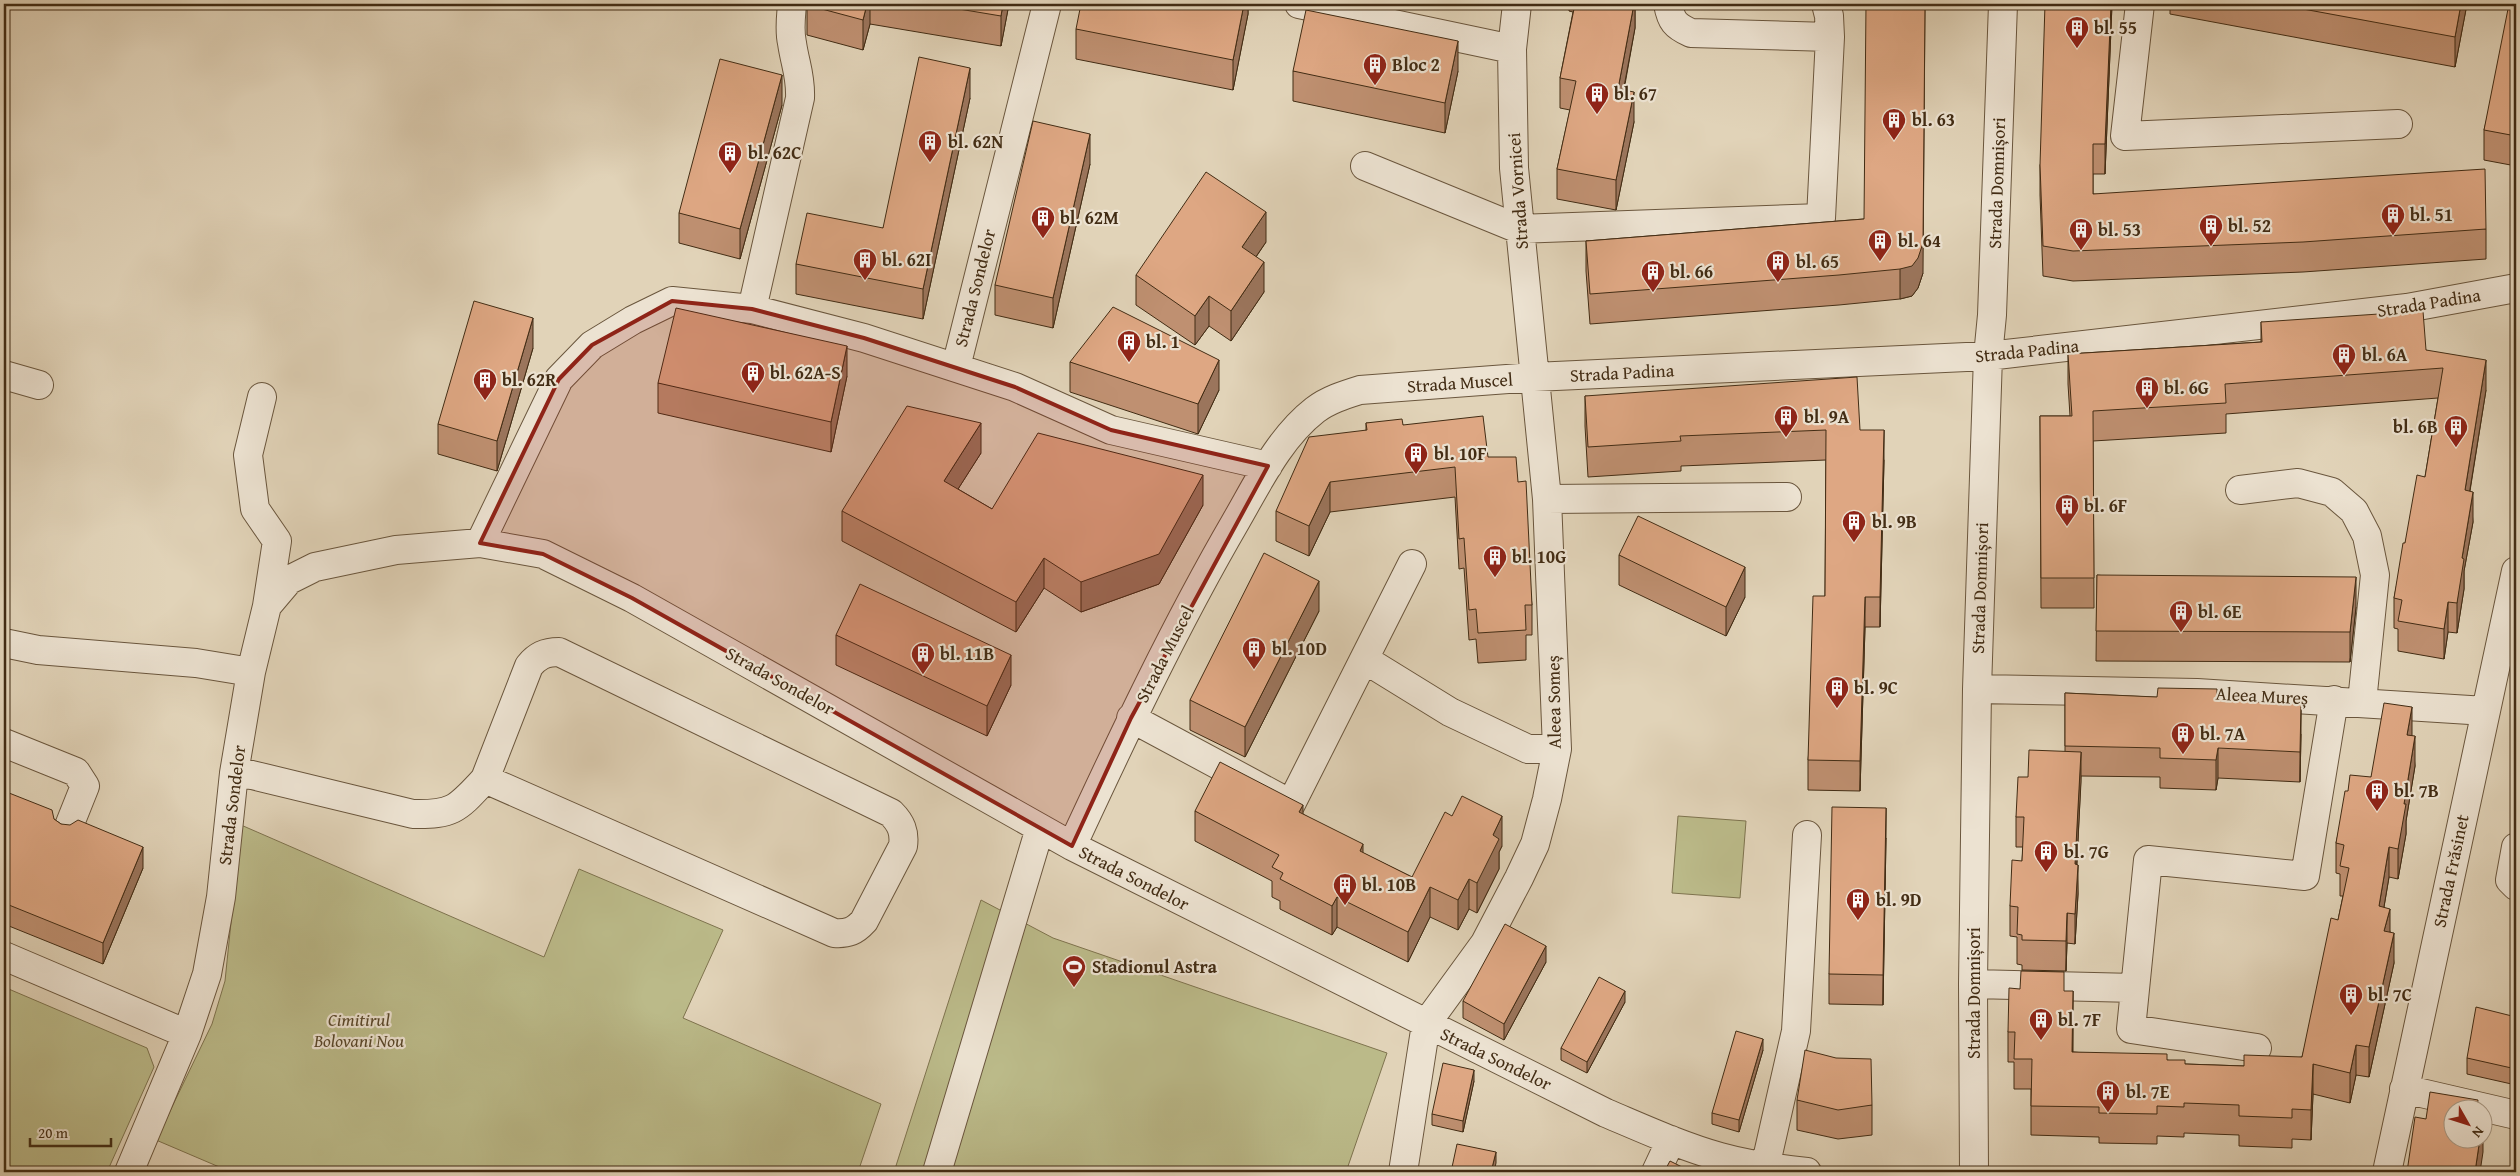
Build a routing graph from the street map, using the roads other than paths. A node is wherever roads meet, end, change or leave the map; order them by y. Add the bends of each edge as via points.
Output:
1 (792, 4) edge
2 (1047, 4) edge
3 (1298, 4) edge
4 (1517, 4) edge
5 (1668, 4) edge
6 (1826, 4) edge
7 (2003, 4) edge
8 (2140, 4) edge
9 (1830, 37) junction
10 (1512, 49) junction
11 (2398, 124) dead end
12 (1365, 166) dead end
13 (1519, 229) junction
14 (2516, 288) edge
15 (752, 309) junction
16 (1988, 356) junction
17 (956, 367) junction
18 (4, 375) edge
19 (1534, 377) junction
20 (39, 385) dead end
21 (262, 397) dead end
22 (1268, 466) junction
23 (2240, 490) dead end
24 (1787, 497) dead end
25 (1547, 499) junction
26 (480, 543) junction
27 (1412, 564) dead end
28 (2516, 571) edge
29 (267, 606) junction
30 (4, 643) edge
31 (2507, 648) edge
32 (1364, 659) junction
33 (251, 672) junction
34 (1977, 689) junction
35 (2334, 700) junction
36 (2362, 702) junction
37 (2486, 711) junction
38 (1131, 718) junction
39 (4, 743) edge
40 (1557, 749) junction
41 (234, 773) junction
42 (485, 779) junction
43 (1040, 828) junction
44 (67, 831) edge
45 (1806, 835) dead end
46 (1072, 846) junction
47 (2516, 847) edge
48 (2516, 886) edge
49 (4, 956) edge
50 (1973, 984) junction
51 (2135, 988) junction
52 (1426, 1024) junction
53 (187, 1034) junction
54 (2257, 1048) dead end
55 (2404, 1089) junction
56 (2516, 1115) edge
57 (1671, 1140) junction
58 (1765, 1170) edge
59 (129, 1172) edge
60 (937, 1172) edge
61 (1403, 1172) edge
62 (1656, 1172) edge
63 (1807, 1172) edge
64 (1974, 1172) edge
65 (2387, 1172) edge

1 - 15 street via 790,27 799,71 800,98
2 - 17 street, Strada Sondelor
3 - 10 street
4 - 10 street, Strada Vornicei
5 - 9 street via 1676,27 1691,33
6 - 9 street via 1830,16
7 - 16 street, Strada Domnișori
8 - 11 street via 2125,136
9 - 13 street via 1821,218
10 - 13 street, Strada Vornicei via 1514,168
12 - 13 street
13 - 19 street, Strada Vornicei
14 - 16 street, Strada Padina via 2388,310
15 - 17 street, Strada Sondelor via 864,338
15 - 26 street, Strada Sondelor via 672,302 633,320 592,345 559,380
16 - 19 street, Strada Padina
16 - 34 street, Strada Domnișori
17 - 22 street via 1015,387 1111,430
18 - 20 street
19 - 22 street, Strada Muscel via 1360,390 1338,397 1315,410
19 - 25 street, Aleea Someș
21 - 29 street via 248,455 255,509 277,541
22 - 38 street, Strada Muscel via 1212,563
23 - 36 street via 2298,483 2332,492 2354,510 2367,536 2375,575
24 - 25 street
25 - 40 street, Aleea Someș
26 - 29 street, Strada Sondelor via 396,550 315,567 289,580
26 - 43 street, Strada Sondelor via 544,554 632,598
27 - 32 street
28 - 31 street, Strada Frăsinet
29 - 33 street, Strada Sondelor
30 - 33 street via 38,650 196,663
31 - 37 street, Strada Frăsinet
32 - 38 street via 1291,804
32 - 40 street via 1450,712 1528,748
33 - 41 street, Strada Sondelor
34 - 35 street, Aleea Mureș via 2197,693
34 - 50 street, Strada Domnișori
35 - 36 street, Aleea Mureș
35 - 51 street via 2305,876 2148,860
36 - 37 street, Aleea Mureș
37 - 55 street, Strada Frăsinet
38 - 46 street, Strada Muscel
39 - 44 street via 76,772 85,786
40 - 52 street, Aleea Someș via 1548,799 1535,844 1519,878 1485,943
41 - 42 street via 413,814 439,815 461,806
41 - 53 street, Strada Sondelor via 221,897 206,974
42 - 42 street via 834,933 846,934 856,930 864,921 903,846 904,837 898,820 891,813 559,652 548,652 535,658 529,666
43 - 46 street, Strada Sondelor
43 - 60 street
45 - 58 street via 1796,1031
46 - 52 street, Strada Sondelor
47 - 48 street via 2510,880
49 - 53 street
50 - 51 street
50 - 64 street, Strada Domnișori
51 - 54 street via 2131,1029
52 - 57 street, Strada Sondelor via 1606,1113
52 - 61 street
53 - 59 street, Strada Sondelor
55 - 56 street
55 - 65 street, Strada Frăsinet
57 - 58 street, Strada Sondelor
57 - 62 street
58 - 63 street, Strada Sondelor

